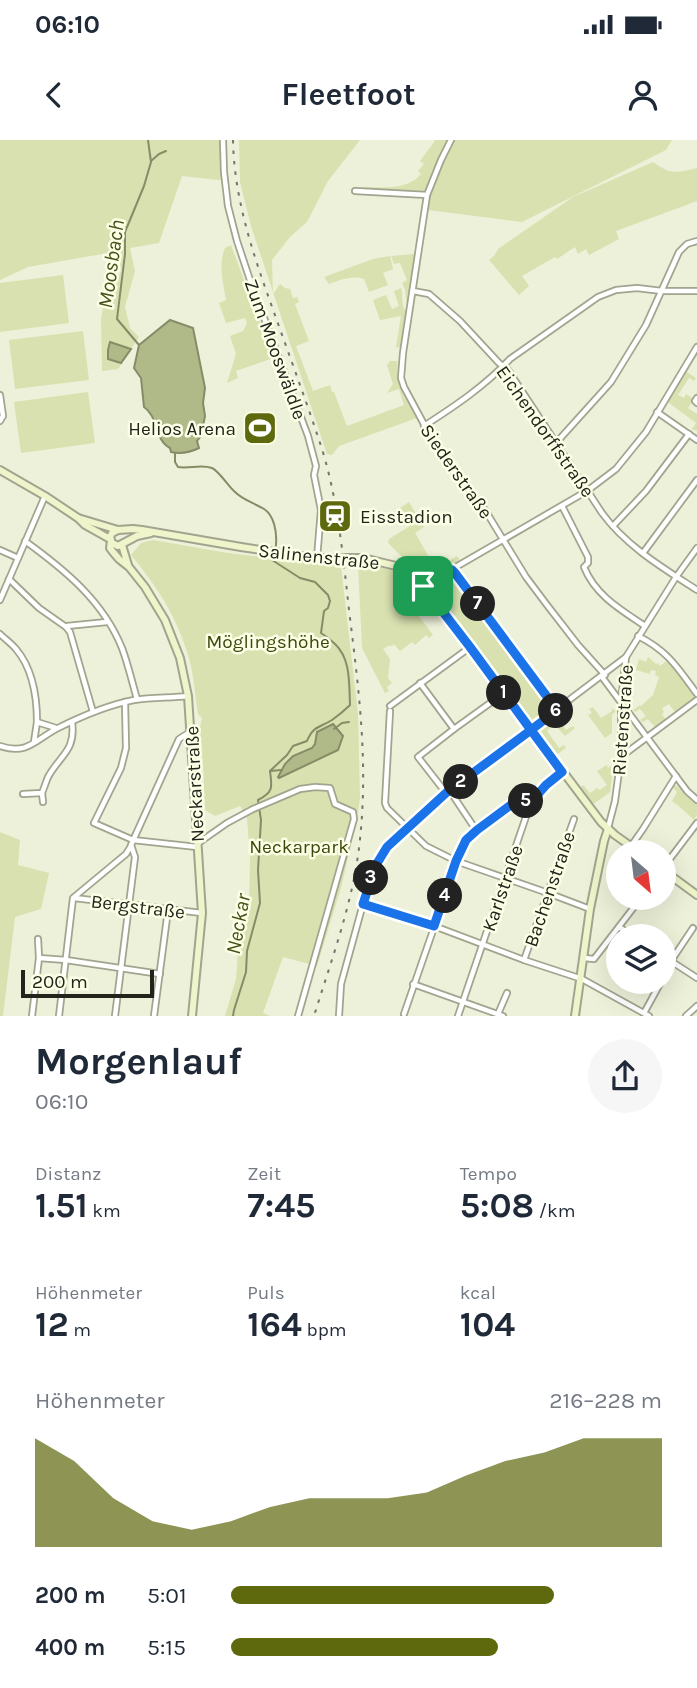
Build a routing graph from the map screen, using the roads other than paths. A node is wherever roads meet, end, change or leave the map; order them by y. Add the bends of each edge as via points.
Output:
1 (223, 140) edge
2 (451, 140) edge
3 (355, 191) dead end
4 (427, 195) junction
5 (697, 241) edge
6 (413, 291) junction
7 (662, 291) junction
8 (697, 292) edge
9 (697, 347) edge
10 (503, 366) junction
11 (0, 395) edge
12 (657, 412) junction
13 (0, 421) edge
14 (424, 426) junction
15 (689, 434) junction
16 (697, 440) edge
17 (556, 443) junction
18 (0, 470) edge
19 (697, 480) edge
20 (587, 491) junction
21 (45, 496) junction
22 (562, 506) junction
23 (78, 518) junction
24 (613, 526) junction
25 (119, 531) junction
26 (155, 533) junction
27 (503, 539) junction
28 (111, 540) junction
29 (25, 541) junction
30 (123, 544) junction
31 (697, 548) edge
32 (0, 550) edge
33 (643, 553) junction
34 (18, 558) junction
35 (317, 558) junction
36 (129, 567) junction
37 (452, 570) junction
38 (676, 577) junction
39 (9, 579) junction
40 (423, 586) junction
41 (697, 590) edge
42 (0, 600) edge
43 (107, 622) junction
44 (66, 626) junction
45 (645, 626) junction
46 (0, 634) edge
47 (639, 636) junction
48 (470, 647) junction
49 (626, 657) junction
50 (603, 676) junction
51 (420, 683) junction
52 (504, 693) junction
53 (697, 694) edge
54 (188, 696) junction
55 (137, 699) junction
56 (697, 700) edge
57 (621, 701) junction
58 (125, 702) junction
59 (557, 710) junction
60 (93, 712) junction
61 (37, 722) junction
62 (72, 722) junction
63 (58, 729) junction
64 (454, 729) junction
65 (531, 730) junction
66 (191, 731) junction
67 (647, 737) junction
68 (33, 743) junction
69 (0, 747) edge
70 (621, 756) junction
71 (562, 772) junction
72 (676, 776) junction
73 (448, 792) junction
74 (42, 793) junction
75 (23, 794) dead end
76 (697, 800) edge
77 (43, 802) dead end
78 (531, 802) junction
79 (574, 819) dead end
80 (697, 822) edge
81 (407, 828) junction
82 (608, 829) junction
83 (477, 830) junction
84 (622, 840) edge
85 (635, 840) edge
86 (132, 843) junction
87 (197, 846) junction
88 (676, 851) edge
89 (456, 861) junction
90 (505, 878) junction
91 (676, 879) edge
92 (548, 893) junction
93 (697, 895) edge
94 (73, 898) junction
95 (363, 904) junction
96 (128, 905) junction
97 (590, 909) junction
98 (169, 910) junction
99 (202, 913) junction
100 (434, 926) junction
101 (693, 928) dead end
102 (38, 939) dead end
103 (482, 944) junction
104 (606, 944) edge
105 (676, 954) edge
106 (39, 958) junction
107 (584, 958) junction
108 (66, 960) junction
109 (524, 960) junction
110 (676, 964) edge
111 (121, 969) junction
112 (160, 974) junction
113 (697, 978) edge
114 (582, 979) junction
115 (414, 984) junction
116 (507, 993) dead end
117 (656, 994) edge
118 (464, 1001) junction
119 (697, 1006) edge
120 (404, 1014) dead end
121 (498, 1015) edge
122 (647, 1015) edge
123 (32, 1016) edge
124 (59, 1016) edge
125 (115, 1016) edge
126 (154, 1016) edge
127 (192, 1016) edge
128 (298, 1016) edge
129 (339, 1016) edge
130 (458, 1016) edge
131 (575, 1016) edge
132 (686, 1016) edge

1 - 35 street, Zum Mooswäldle via 228,206 237,242 316,466 321,510
2 - 4 street, Siederstraße
3 - 4 street
4 - 6 street, Siederstraße
5 - 7 street via 679,252
6 - 10 street, Eichendorffstraße via 429,294
6 - 14 street, Siederstraße via 401,378
7 - 8 street
7 - 10 street via 637,288 598,296
7 - 17 street via 611,382
9 - 12 street
10 - 14 street
10 - 17 street, Eichendorffstraße
11 - 13 street
12 - 15 street
12 - 20 street via 616,469
14 - 27 street, Siederstraße
15 - 16 street
15 - 24 street
17 - 20 street, Eichendorffstraße
18 - 21 street
19 - 33 street
20 - 22 street
20 - 24 street, Eichendorffstraße
21 - 23 street
21 - 29 street
22 - 27 street
22 - 45 street via 588,557 584,567 591,579 607,599
23 - 25 street, Salinenstraße
23 - 28 street
24 - 33 street, Eichendorffstraße
25 - 26 street, Salinenstraße
25 - 28 street via 112,533
25 - 30 street via 125,536
26 - 30 street, Salinenstraße
26 - 35 street, Salinenstraße
27 - 37 street
27 - 50 street, Siederstraße via 526,577
28 - 30 street via 116,546
28 - 36 street, Neckarstraße via 110,548
29 - 34 street
29 - 43 street via 87,592
30 - 36 street, Neckarstraße
31 - 38 street, Rietenstraße
32 - 34 street
33 - 38 street, Eichendorffstraße
34 - 39 street
35 - 40 street, Salinenstraße, bridge via 363,558 396,566
36 - 54 street, Neckarstraße via 168,626
37 - 40 street
37 - 59 street
38 - 41 street, Eichendorffstraße
38 - 45 street, Rietenstraße
39 - 42 street
39 - 44 street
40 - 48 street, Salinenstraße
43 - 44 street
43 - 55 street via 121,648
44 - 60 street
45 - 47 street, Rietenstraße
46 - 61 street via 17,650 32,679
47 - 49 street, Rietenstraße
47 - 53 street via 665,653
48 - 51 street
48 - 52 street, Salinenstraße
49 - 50 street
49 - 57 street, Rietenstraße
50 - 57 street, Siederstraße
50 - 59 street
51 - 64 street
51 - 81 street via 390,708 386,806
52 - 64 street
52 - 65 street, Salinenstraße
54 - 55 street
54 - 66 street, Neckarstraße
55 - 58 street
56 - 67 street
57 - 67 street, Siederstraße
57 - 70 street, Rietenstraße
58 - 60 street
58 - 86 street via 126,748 121,768 94,823
59 - 65 street
60 - 62 street
61 - 63 street
61 - 68 street
62 - 63 street
62 - 74 street via 69,750
63 - 68 street
64 - 73 street via 418,757
65 - 71 street, Salinenstraße
65 - 73 street
66 - 86 street via 179,739
66 - 87 street, Neckarstraße
67 - 70 street
67 - 72 street, Siederstraße
68 - 69 street via 22,750
70 - 82 street, Rietenstraße
71 - 78 street, Karlstraße
71 - 82 street, Salinenstraße
72 - 76 street, Siederstraße
72 - 85 street
73 - 81 street
73 - 83 street
74 - 75 street
74 - 77 street
78 - 83 street via 512,804
78 - 90 street, Karlstraße
79 - 92 street, Bachenstraße
80 - 88 street
81 - 89 street via 426,846
81 - 95 street via 376,865
82 - 84 street, Salinenstraße
82 - 97 street
83 - 89 street via 463,844
86 - 87 street
86 - 94 street via 126,854
86 - 96 street via 135,857
87 - 99 street, Neckarstraße
87 - 128 street via 235,818 304,788 330,789 334,802 354,812
89 - 90 street
89 - 100 street
90 - 92 street
90 - 103 street, Karlstraße
91 - 93 street
92 - 97 street
92 - 109 street, Bachenstraße
94 - 96 street, Bergstraße
94 - 108 street
95 - 100 street
95 - 129 street via 341,984
96 - 98 street, Bergstraße
96 - 111 street
97 - 107 street
98 - 99 street, Bergstraße
98 - 112 street
99 - 127 street, Neckarstraße
100 - 103 street
100 - 115 street
101 - 105 street
102 - 106 street
103 - 109 street
103 - 118 street, Karlstraße
104 - 107 street via 594,959
106 - 108 street
106 - 123 street
107 - 114 street
108 - 111 street
108 - 124 street
109 - 114 street
110 - 113 street
111 - 112 street
111 - 125 street
112 - 126 street
114 - 122 street
114 - 131 street
115 - 118 street
115 - 120 street
116 - 121 street
117 - 122 street
118 - 121 street
118 - 130 street, Karlstraße
119 - 132 street

